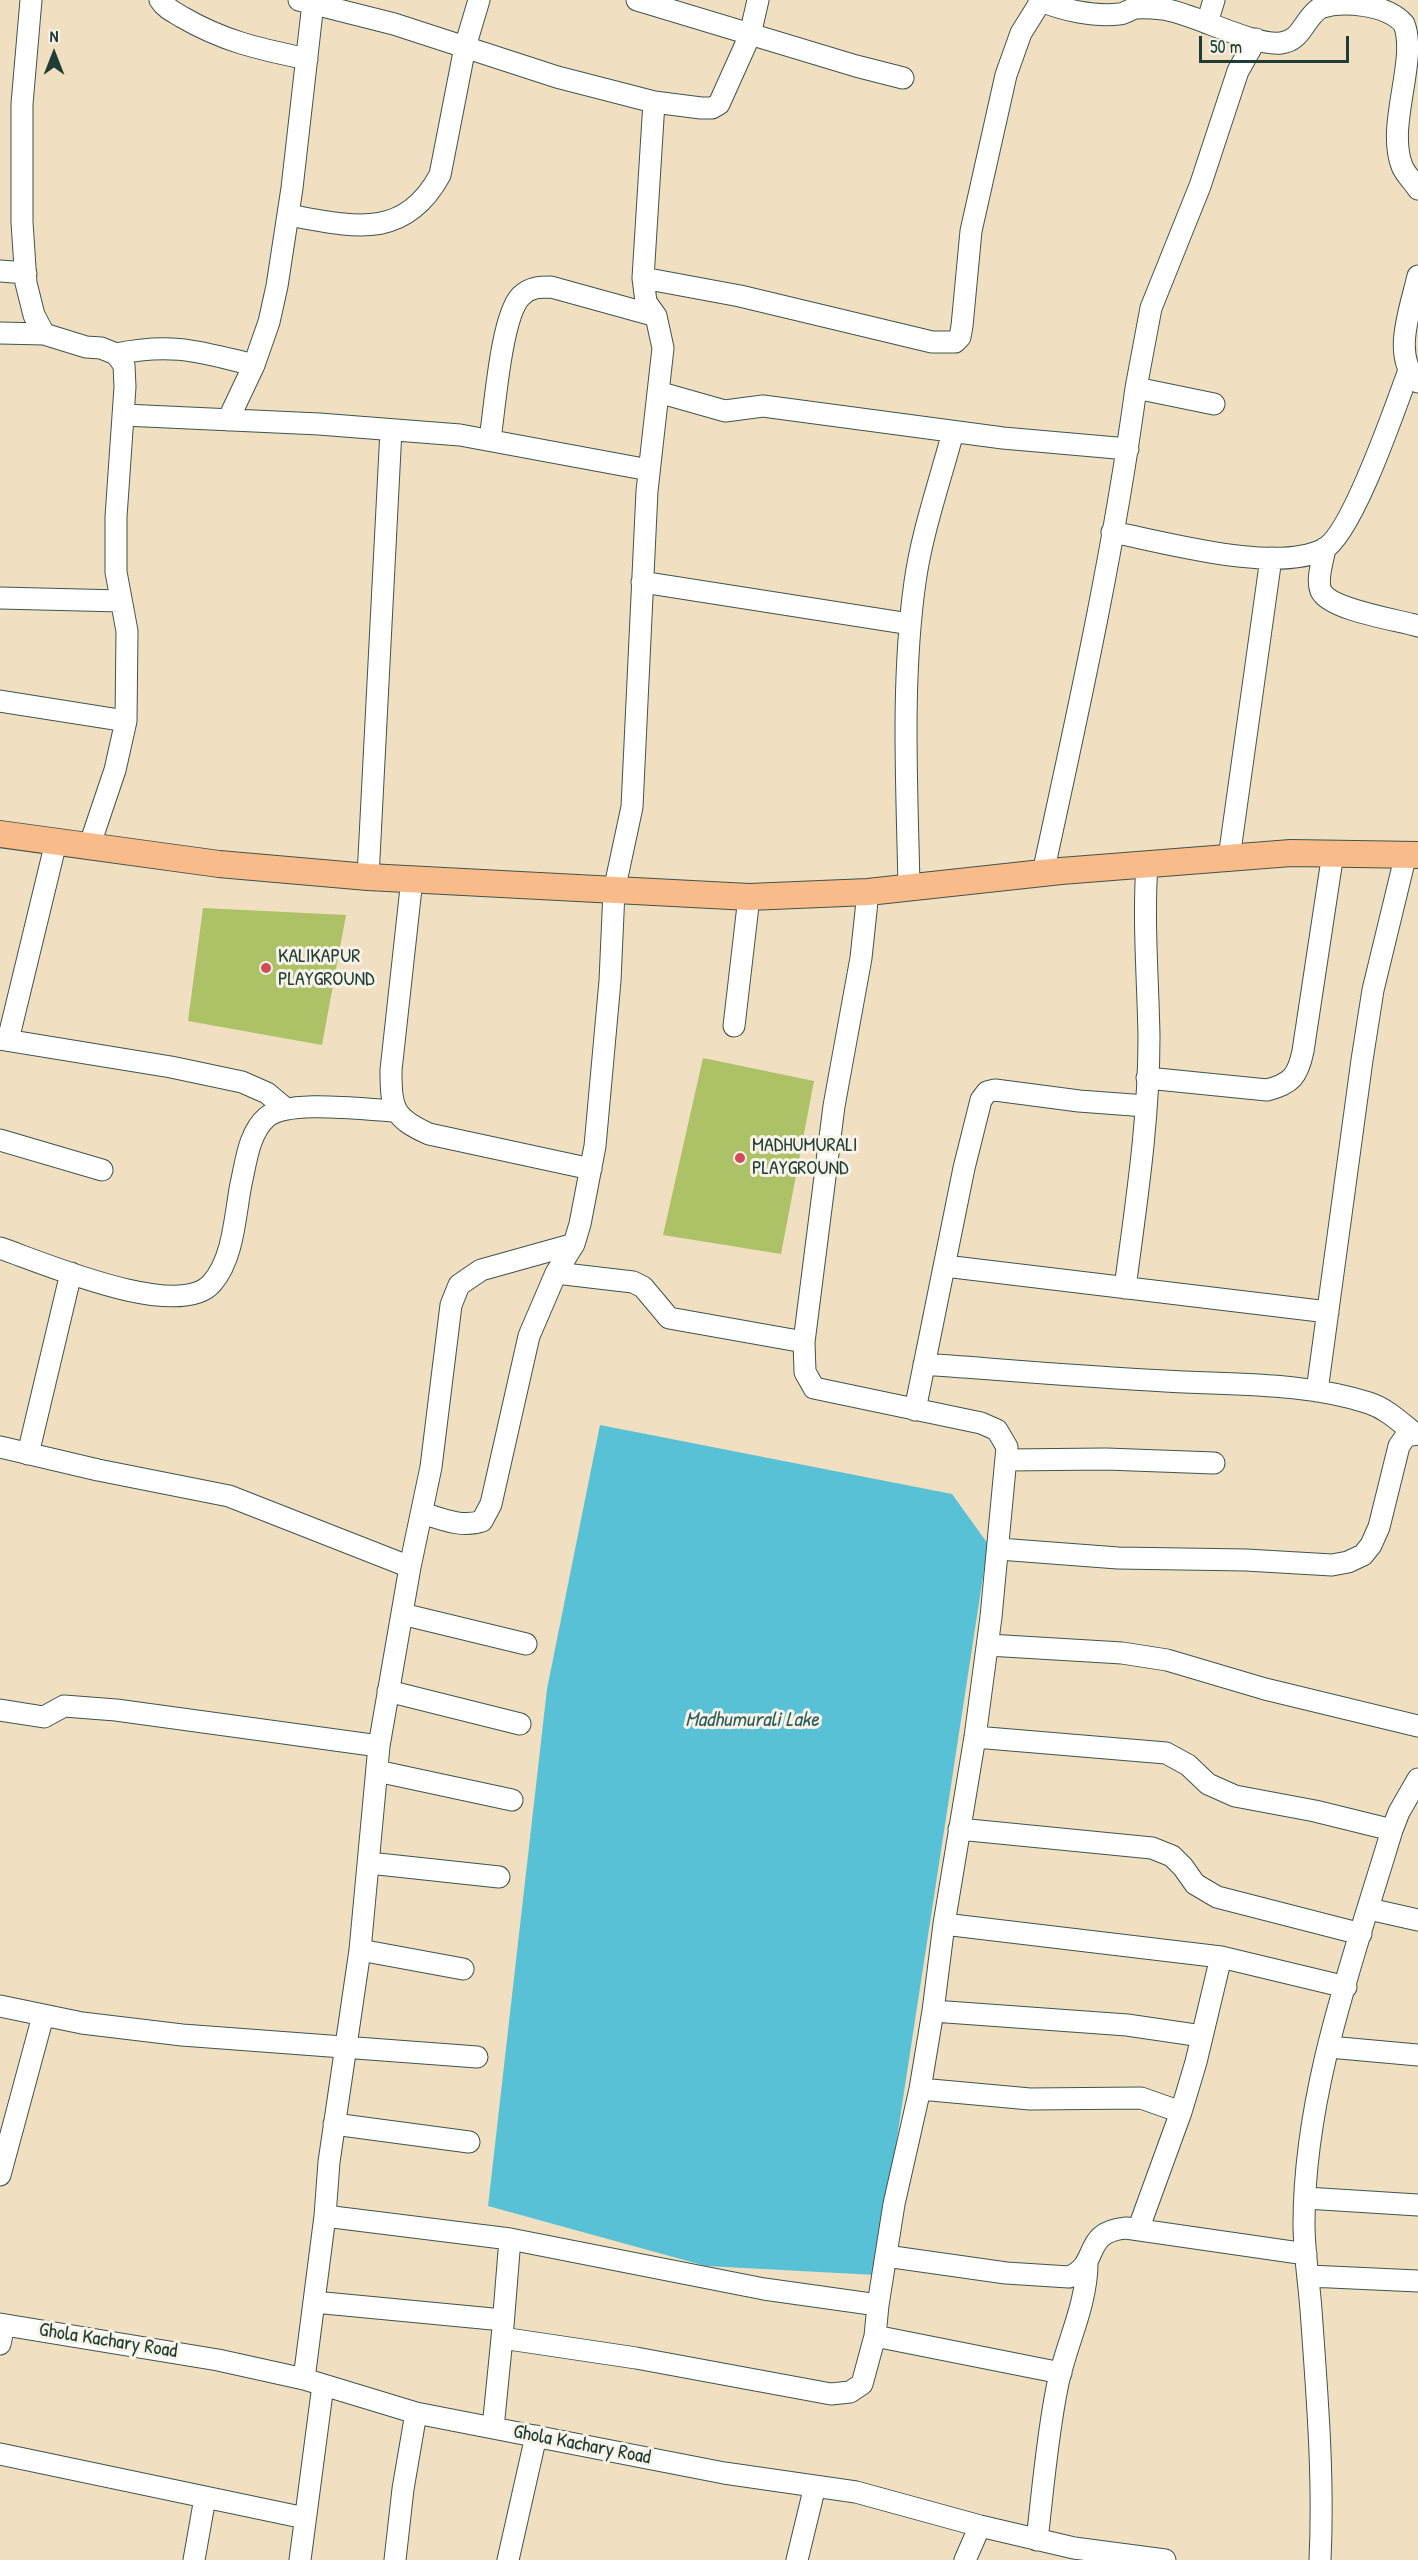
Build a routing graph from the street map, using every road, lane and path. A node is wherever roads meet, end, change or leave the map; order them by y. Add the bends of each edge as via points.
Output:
1 (31, 0) edge
2 (160, 0) edge
3 (479, 0) edge
4 (637, 0) edge
5 (758, 0) edge
6 (1040, 0) edge
7 (1214, 0) edge
8 (306, 2) edge
9 (1082, 6) edge
10 (1207, 23) junction
11 (750, 35) junction
12 (1256, 39) junction
13 (1415, 42) edge
14 (465, 47) junction
15 (307, 59) junction
16 (903, 78) dead end
17 (654, 102) junction
18 (1418, 189) edge
19 (288, 214) junction
20 (0, 271) edge
21 (26, 273) junction
22 (1418, 276) edge
23 (643, 278) junction
24 (656, 316) junction
25 (0, 333) edge
26 (44, 334) junction
27 (116, 354) junction
28 (254, 365) junction
29 (1413, 378) edge
30 (1136, 388) junction
31 (658, 392) junction
32 (1214, 404) dead end
33 (124, 415) junction
34 (228, 420) junction
35 (391, 430) junction
36 (953, 432) junction
37 (490, 439) junction
38 (1128, 449) junction
39 (649, 470) junction
40 (1112, 532) junction
41 (1325, 548) junction
42 (1271, 558) junction
43 (642, 582) junction
44 (0, 598) edge
45 (121, 601) junction
46 (910, 624) junction
47 (1418, 626) edge
48 (0, 701) edge
49 (126, 721) junction
50 (0, 834) edge
51 (56, 842) junction
52 (89, 847) junction
53 (1333, 853) junction
54 (1412, 855) edge
55 (1229, 858) junction
56 (1147, 864) junction
57 (1043, 873) junction
58 (368, 877) junction
59 (412, 879) junction
60 (909, 886) junction
61 (614, 891) junction
62 (868, 892) junction
63 (749, 897) junction
64 (734, 1026) dead end
65 (4, 1039) edge
66 (1147, 1078) junction
67 (1146, 1106) junction
68 (285, 1108) junction
69 (396, 1111) junction
70 (0, 1140) edge
71 (591, 1169) junction
72 (102, 1170) dead end
73 (574, 1244) junction
74 (0, 1248) edge
75 (945, 1266) junction
76 (71, 1273) junction
77 (556, 1273) junction
78 (1125, 1287) junction
79 (1328, 1312) junction
80 (804, 1342) junction
81 (924, 1364) junction
82 (1317, 1391) junction
83 (915, 1410) junction
84 (1416, 1434) edge
85 (0, 1447) edge
86 (28, 1454) junction
87 (1006, 1460) junction
88 (1214, 1463) dead end
89 (422, 1513) junction
90 (999, 1549) junction
91 (410, 1566) junction
92 (402, 1614) junction
93 (526, 1644) dead end
94 (988, 1645) junction
95 (388, 1691) junction
96 (0, 1710) edge
97 (520, 1724) dead end
98 (1418, 1726) edge
99 (975, 1737) junction
100 (379, 1746) junction
101 (377, 1771) junction
102 (1418, 1779) edge
103 (512, 1800) dead end
104 (959, 1829) junction
105 (1392, 1830) junction
106 (369, 1863) junction
107 (499, 1877) dead end
108 (1369, 1909) junction
109 (1418, 1920) edge
110 (944, 1924) junction
111 (1361, 1934) junction
112 (360, 1950) junction
113 (1221, 1957) junction
114 (463, 1969) dead end
115 (1346, 1987) junction
116 (0, 2006) edge
117 (933, 2011) junction
118 (43, 2016) junction
119 (1202, 2036) junction
120 (346, 2046) junction
121 (1329, 2047) junction
122 (1418, 2055) edge
123 (477, 2057) dead end
124 (920, 2089) junction
125 (1181, 2112) junction
126 (8, 2115) edge
127 (334, 2124) junction
128 (469, 2142) dead end
129 (0, 2175) edge
130 (1306, 2198) junction
131 (1418, 2205) edge
132 (325, 2216) junction
133 (1138, 2230) junction
134 (510, 2239) junction
135 (1306, 2254) junction
136 (886, 2256) junction
137 (1087, 2263) junction
138 (1309, 2276) junction
139 (1418, 2281) edge
140 (314, 2302) junction
141 (878, 2305) junction
142 (502, 2329) junction
143 (1, 2331) edge
144 (875, 2336) junction
145 (1061, 2373) junction
146 (313, 2382) junction
147 (416, 2413) junction
148 (493, 2428) junction
149 (536, 2436) junction
150 (0, 2454) edge
151 (815, 2486) junction
152 (205, 2498) junction
153 (305, 2518) junction
154 (980, 2526) junction
155 (1037, 2540) junction
156 (1073, 2554) edge
157 (194, 2560) edge
158 (300, 2560) edge
159 (395, 2560) edge
160 (508, 2560) edge
161 (797, 2560) edge
162 (965, 2560) edge
163 (1165, 2560) edge
164 (1320, 2560) edge

1 - 21 street via 22,104
2 - 15 street via 196,25 241,45
3 - 14 street
4 - 11 street
5 - 11 street
6 - 9 street via 1052,6
6 - 23 street via 1021,33 1006,75 971,231 962,326 955,342 914,339 740,296
7 - 10 street
8 - 14 street
8 - 15 street
9 - 10 street via 1110,15 1134,8 1165,9
10 - 12 street
11 - 16 street
11 - 17 street via 719,104 701,108
12 - 13 street via 1279,44 1292,40 1318,9 1346,2 1390,13 1405,25
12 - 30 street via 1238,71 1200,186 1151,308
13 - 18 street via 1399,154 1402,168
14 - 17 street via 557,77
14 - 19 street via 440,175 419,204 401,216 363,226
15 - 19 street
17 - 23 street
19 - 28 street via 269,322
20 - 21 street
21 - 26 street via 34,315
22 - 29 street via 1403,353
23 - 24 street via 646,302
24 - 31 street via 663,348
24 - 37 street via 551,287 536,286 521,296 511,313 505,338
25 - 26 street
26 - 27 street
27 - 28 street via 164,347
27 - 33 street via 124,365
28 - 34 street
29 - 41 street via 1347,523
30 - 32 street
30 - 38 street
31 - 36 street via 725,411 763,406
31 - 39 street
33 - 34 street
33 - 45 street via 116,517 116,572
34 - 35 street
35 - 37 street
35 - 58 street
36 - 38 street
36 - 46 street via 915,579
37 - 39 street
38 - 40 street
39 - 43 street
40 - 42 street
40 - 57 street
41 - 42 street via 1298,557
41 - 47 street via 1321,590 1330,600
42 - 55 street
43 - 46 street
43 - 61 street via 632,807
44 - 45 street
45 - 49 street via 127,631
46 - 60 street
48 - 49 street
49 - 52 street via 115,770
50 - 51 main road
51 - 52 main road
51 - 65 street
52 - 58 main road via 219,864
53 - 54 main road
53 - 55 main road
53 - 66 street via 1303,1052 1294,1077 1267,1090
54 - 79 street via 1374,990
55 - 56 main road
56 - 57 main road
56 - 66 street
57 - 60 main road
58 - 59 main road
59 - 61 main road
59 - 69 street via 391,1070
60 - 62 main road
61 - 63 main road
61 - 71 street via 610,981
62 - 63 main road
62 - 80 street via 861,958 834,1106
63 - 64 street
65 - 68 street via 242,1082
66 - 67 street
67 - 75 street via 987,1092 981,1100 964,1168
67 - 78 street
68 - 69 street
68 - 76 street via 267,1116 257,1129 247,1157 228,1249 211,1285 173,1296 141,1294
69 - 71 street via 408,1125 429,1134
70 - 72 street
71 - 73 street
73 - 77 street
73 - 89 street via 481,1270 459,1285 451,1305
74 - 76 street
75 - 78 street
75 - 81 street
76 - 86 street
77 - 80 street via 633,1282 643,1287 669,1318
77 - 89 street via 529,1336 491,1504 482,1521 460,1524
78 - 79 street
79 - 82 street
80 - 83 street via 805,1372 814,1388
81 - 82 street
81 - 83 street
82 - 84 street via 1371,1403
83 - 87 street via 981,1423 997,1430 1007,1447
84 - 90 street via 1406,1436 1399,1446 1371,1545 1363,1555 1348,1562 1332,1565 1118,1558
85 - 86 street
86 - 91 street via 230,1496
87 - 88 street
87 - 90 street
89 - 91 street
90 - 94 street
91 - 92 street
92 - 93 street
92 - 95 street
94 - 98 street via 1122,1653 1167,1660 1265,1689
94 - 99 street
95 - 97 street
95 - 100 street
96 - 100 street via 44,1717 64,1706 116,1710
99 - 104 street
99 - 105 street via 1166,1753 1188,1765 1208,1784 1234,1796
100 - 101 street
101 - 103 street
101 - 106 street
102 - 105 street
104 - 110 street
104 - 111 street via 1152,1848 1172,1856 1195,1884 1217,1897
105 - 108 street
106 - 107 street
106 - 112 street
108 - 109 street
108 - 111 street
110 - 113 street
110 - 117 street
111 - 115 street
112 - 114 street
112 - 120 street
113 - 115 street
113 - 119 street
115 - 121 street
116 - 118 street
117 - 119 street via 1127,2025
117 - 124 street
118 - 120 street via 182,2035
118 - 126 street
119 - 125 street
120 - 123 street
120 - 127 street
121 - 122 street
121 - 130 street via 1317,2105
124 - 125 street via 1030,2100 1141,2098
124 - 136 street via 904,2152
125 - 133 street
126 - 129 street
127 - 128 street
127 - 132 street
130 - 131 street
130 - 135 street
132 - 134 street
132 - 140 street
133 - 135 street
133 - 137 street via 1111,2229 1099,2236
134 - 141 street via 764,2289
134 - 142 street
135 - 138 street
136 - 137 street via 1047,2277 1069,2277
136 - 141 street
137 - 145 street via 1085,2292
138 - 139 street
138 - 164 street via 1323,2505
140 - 142 street
140 - 146 street
141 - 144 street
142 - 144 street via 831,2394 850,2392 862,2384
142 - 148 street
143 - 146 street, Ghola Kachary Road via 159,2348
144 - 145 street
145 - 155 street
146 - 147 street, Ghola Kachary Road
146 - 153 street
147 - 148 street, Ghola Kachary Road
147 - 159 street
148 - 149 street, Ghola Kachary Road
149 - 151 street, Ghola Kachary Road via 724,2473
149 - 160 street
150 - 152 street
151 - 154 street, Ghola Kachary Road via 905,2504
151 - 161 street
152 - 153 street
152 - 157 street
153 - 158 street
154 - 155 street, Ghola Kachary Road
154 - 162 street
155 - 156 street, Ghola Kachary Road
156 - 163 street, Ghola Kachary Road

